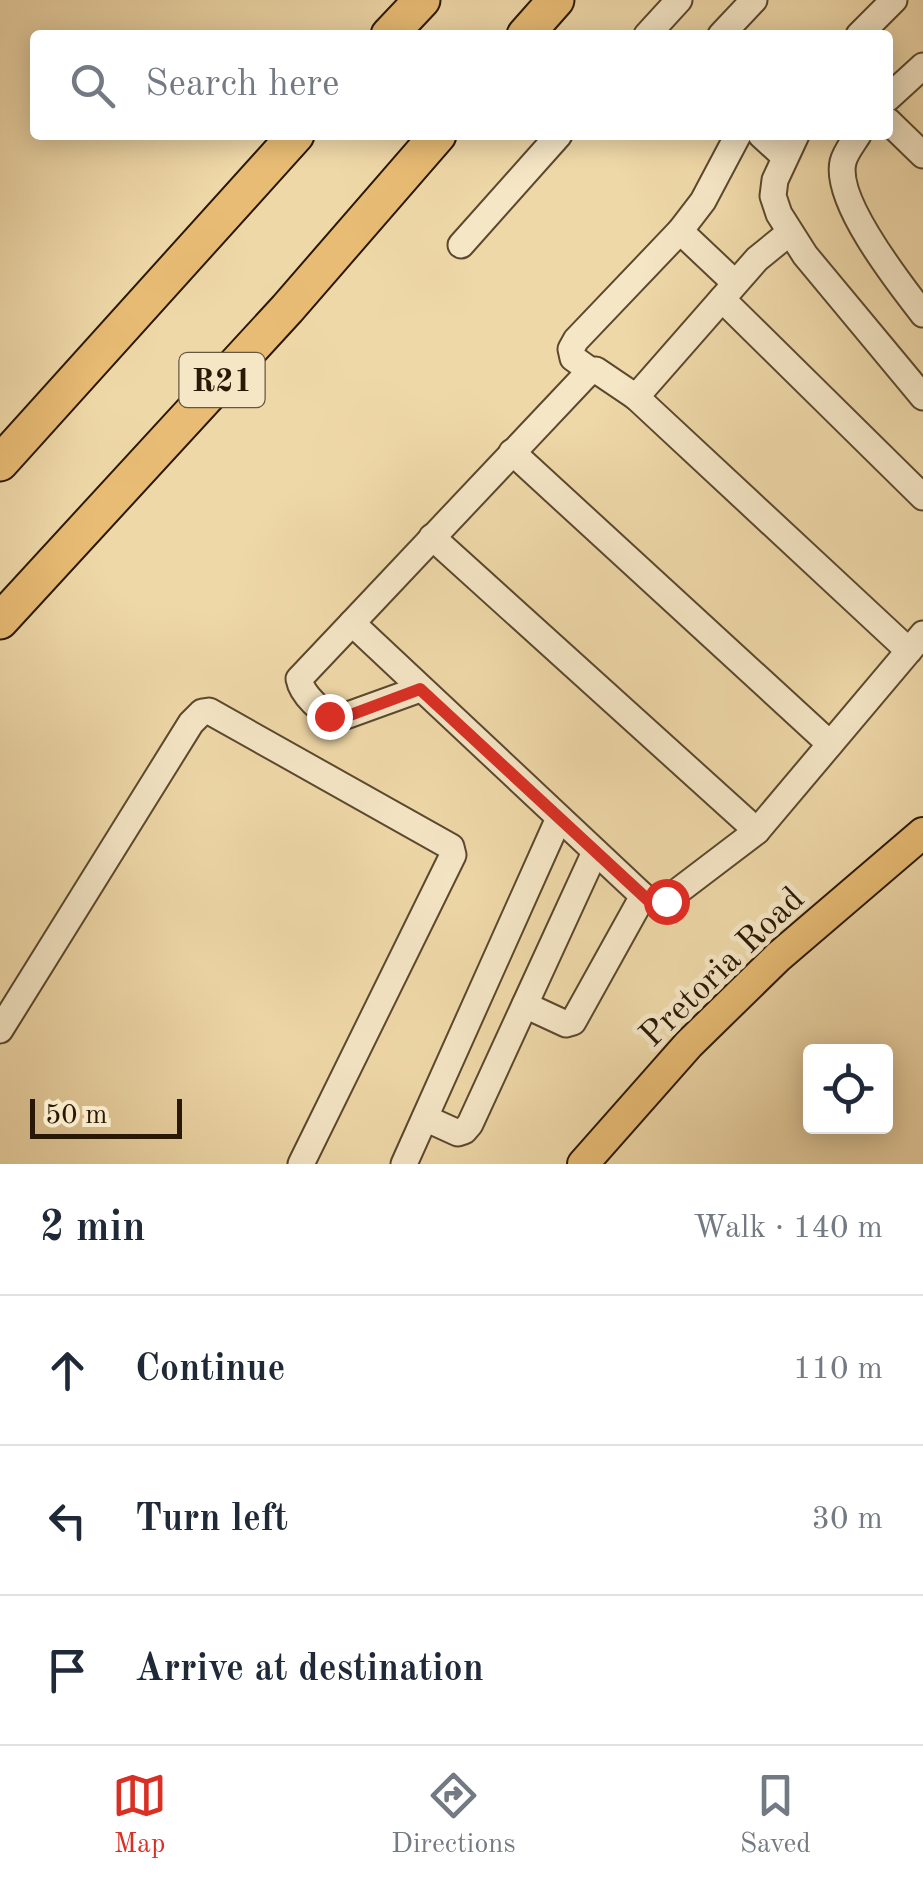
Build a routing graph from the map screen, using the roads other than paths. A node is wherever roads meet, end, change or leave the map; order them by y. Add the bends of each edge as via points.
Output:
1 (422, 0) edge
2 (556, 0) edge
3 (680, 0) edge
4 (754, 0) edge
5 (894, 0) edge
6 (395, 30) edge
7 (529, 30) edge
8 (653, 30) edge
9 (735, 30) edge
10 (864, 30) edge
11 (923, 66) edge
12 (893, 93) edge
13 (893, 126) edge
14 (291, 140) edge
15 (434, 140) edge
16 (554, 140) edge
17 (735, 140) edge
18 (855, 140) edge
19 (791, 146) edge
20 (923, 155) edge
21 (680, 231) junction
22 (789, 233) junction
23 (461, 246) dead end
24 (729, 291) junction
25 (923, 314) edge
26 (591, 370) junction
27 (923, 396) edge
28 (636, 397) junction
29 (512, 452) junction
30 (0, 463) edge
31 (923, 497) edge
32 (432, 537) junction
33 (0, 621) edge
34 (352, 623) junction
35 (916, 642) edge
36 (420, 689) junction
37 (830, 744) junction
38 (559, 818) junction
39 (757, 831) junction
40 (923, 833) edge
41 (595, 852) junction
42 (643, 896) junction
43 (524, 1004) junction
44 (0, 1030) edge
45 (425, 1118) junction
46 (301, 1164) edge
47 (404, 1164) edge
48 (583, 1164) edge

1 - 6 highway
2 - 7 highway
3 - 8 street
4 - 9 street
5 - 10 street
11 - 12 street
13 - 20 street
14 - 30 highway
15 - 33 highway, R21
16 - 23 street
17 - 21 street
18 - 25 street via 843,158 846,198
19 - 22 street via 773,196
21 - 24 street
21 - 26 street via 576,340 573,358
22 - 24 street
22 - 27 street
24 - 28 street
24 - 31 street
26 - 28 street
26 - 29 street
28 - 35 street
29 - 32 street
29 - 37 street
32 - 34 street
32 - 39 street
34 - 36 street
34 - 36 street via 299,679 303,692 337,719
35 - 37 street
36 - 38 street
37 - 39 street
38 - 41 street
38 - 45 street
39 - 42 street via 666,901
40 - 48 main road, Pretoria Road via 778,956
41 - 42 street
41 - 43 street
42 - 43 street via 573,1022
43 - 45 street via 464,1131
44 - 46 street via 191,722 209,712 451,847 453,855
45 - 47 street

